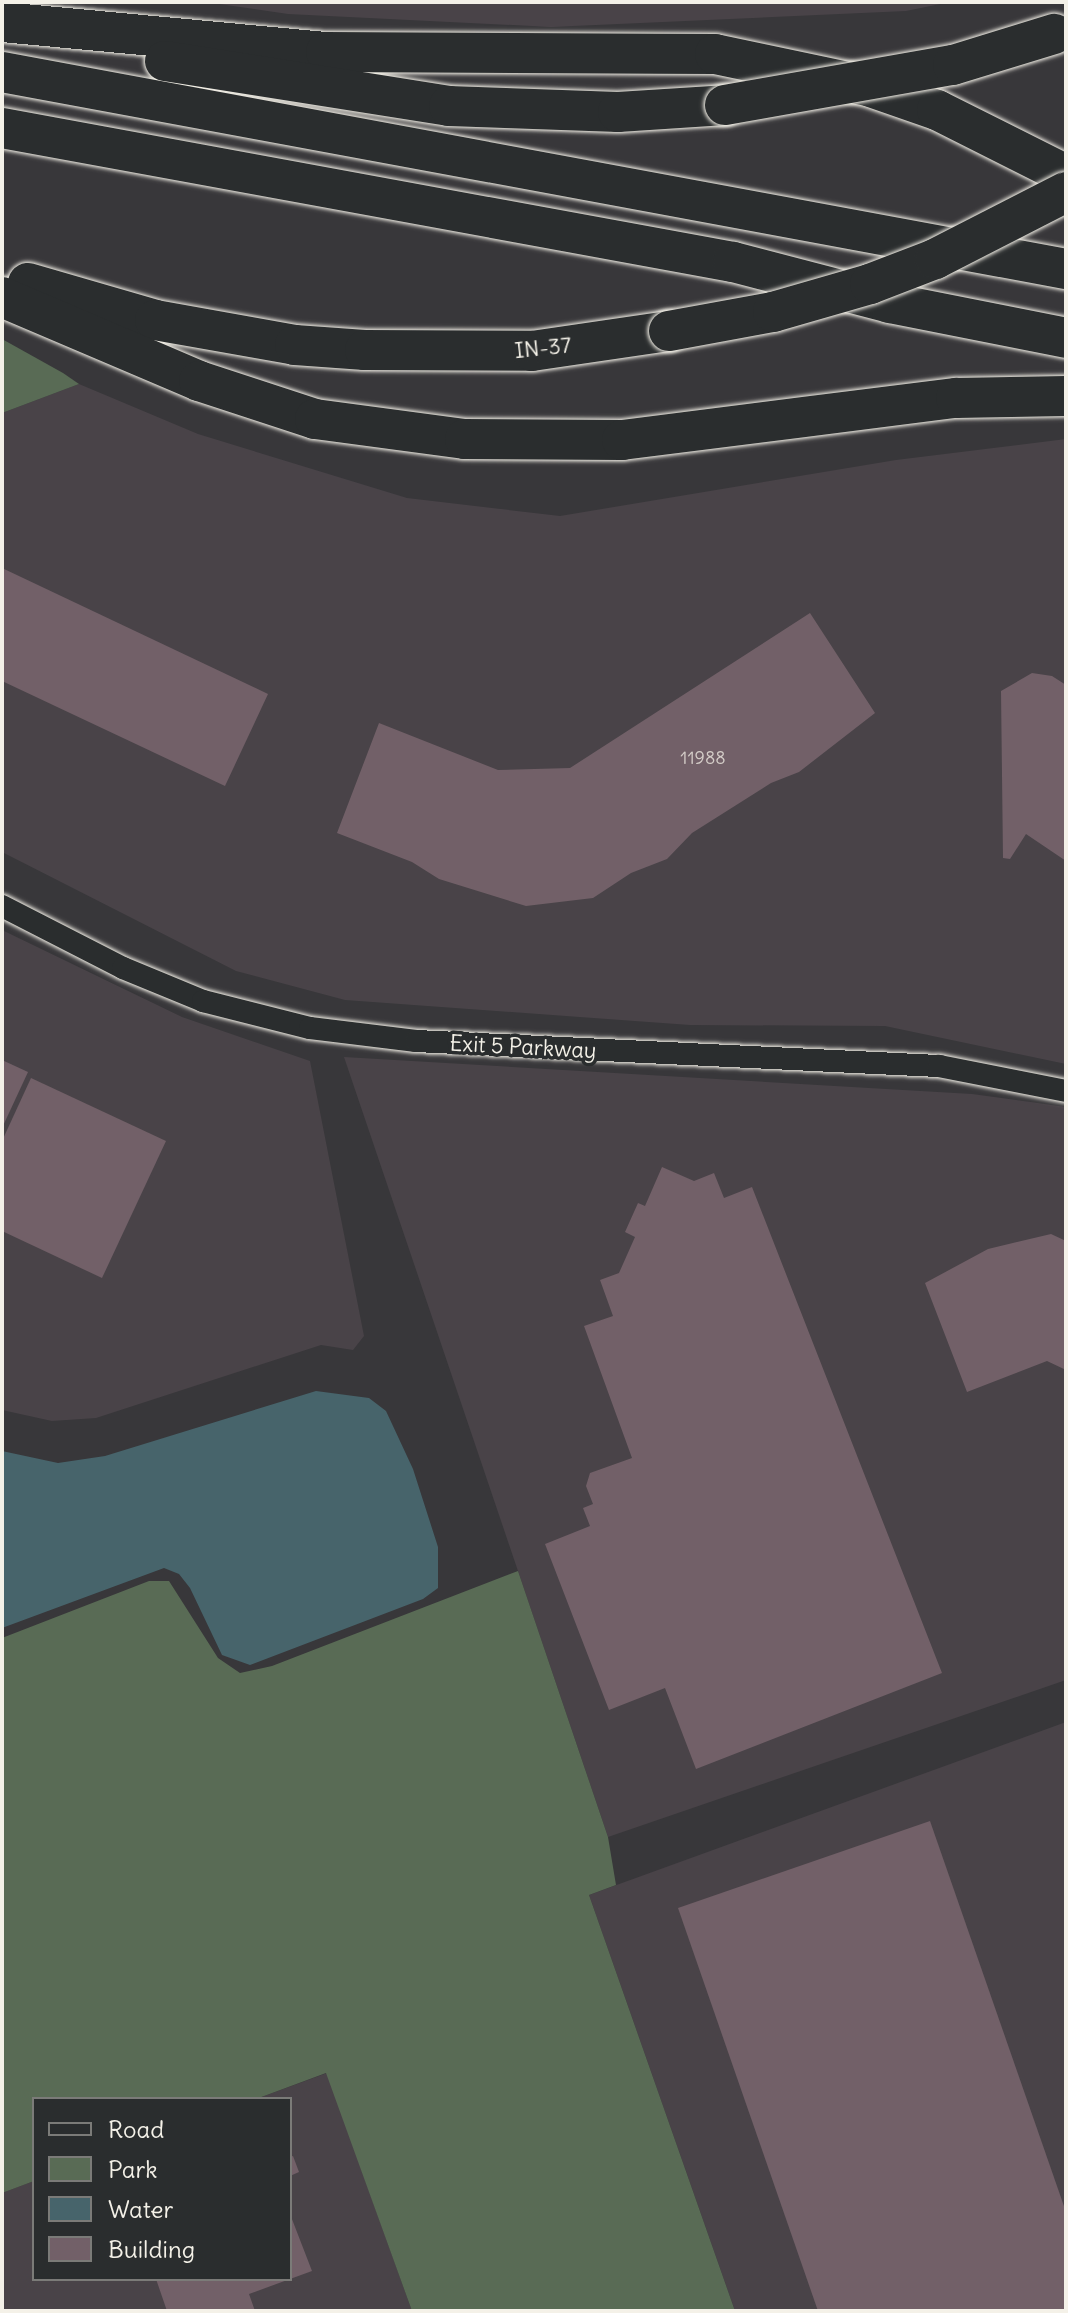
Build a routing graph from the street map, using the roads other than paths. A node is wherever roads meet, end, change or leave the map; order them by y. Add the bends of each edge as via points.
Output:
1 (2, 24) edge
2 (1060, 31) edge
3 (2, 72) edge
4 (2, 128) edge
5 (1066, 175) edge
6 (1066, 192) edge
7 (1066, 269) edge
8 (2, 273) edge
9 (2, 297) edge
10 (1066, 338) edge
11 (1066, 396) edge
12 (2, 906) edge
13 (1066, 1091) edge

1 - 2 highway, bridge via 272,80 449,106 618,112 725,105 953,65
1 - 5 highway via 326,52 715,54 871,87 937,110
3 - 7 highway
4 - 10 highway via 733,262 890,303
6 - 8 highway, IN-37, bridge via 935,259 870,284 773,312 532,351 295,345 155,320
9 - 11 highway via 199,381 300,415 465,439 622,440 956,398
12 - 13 street, Exit 5 Parkway via 123,968 203,1001 310,1028 416,1041 939,1066

